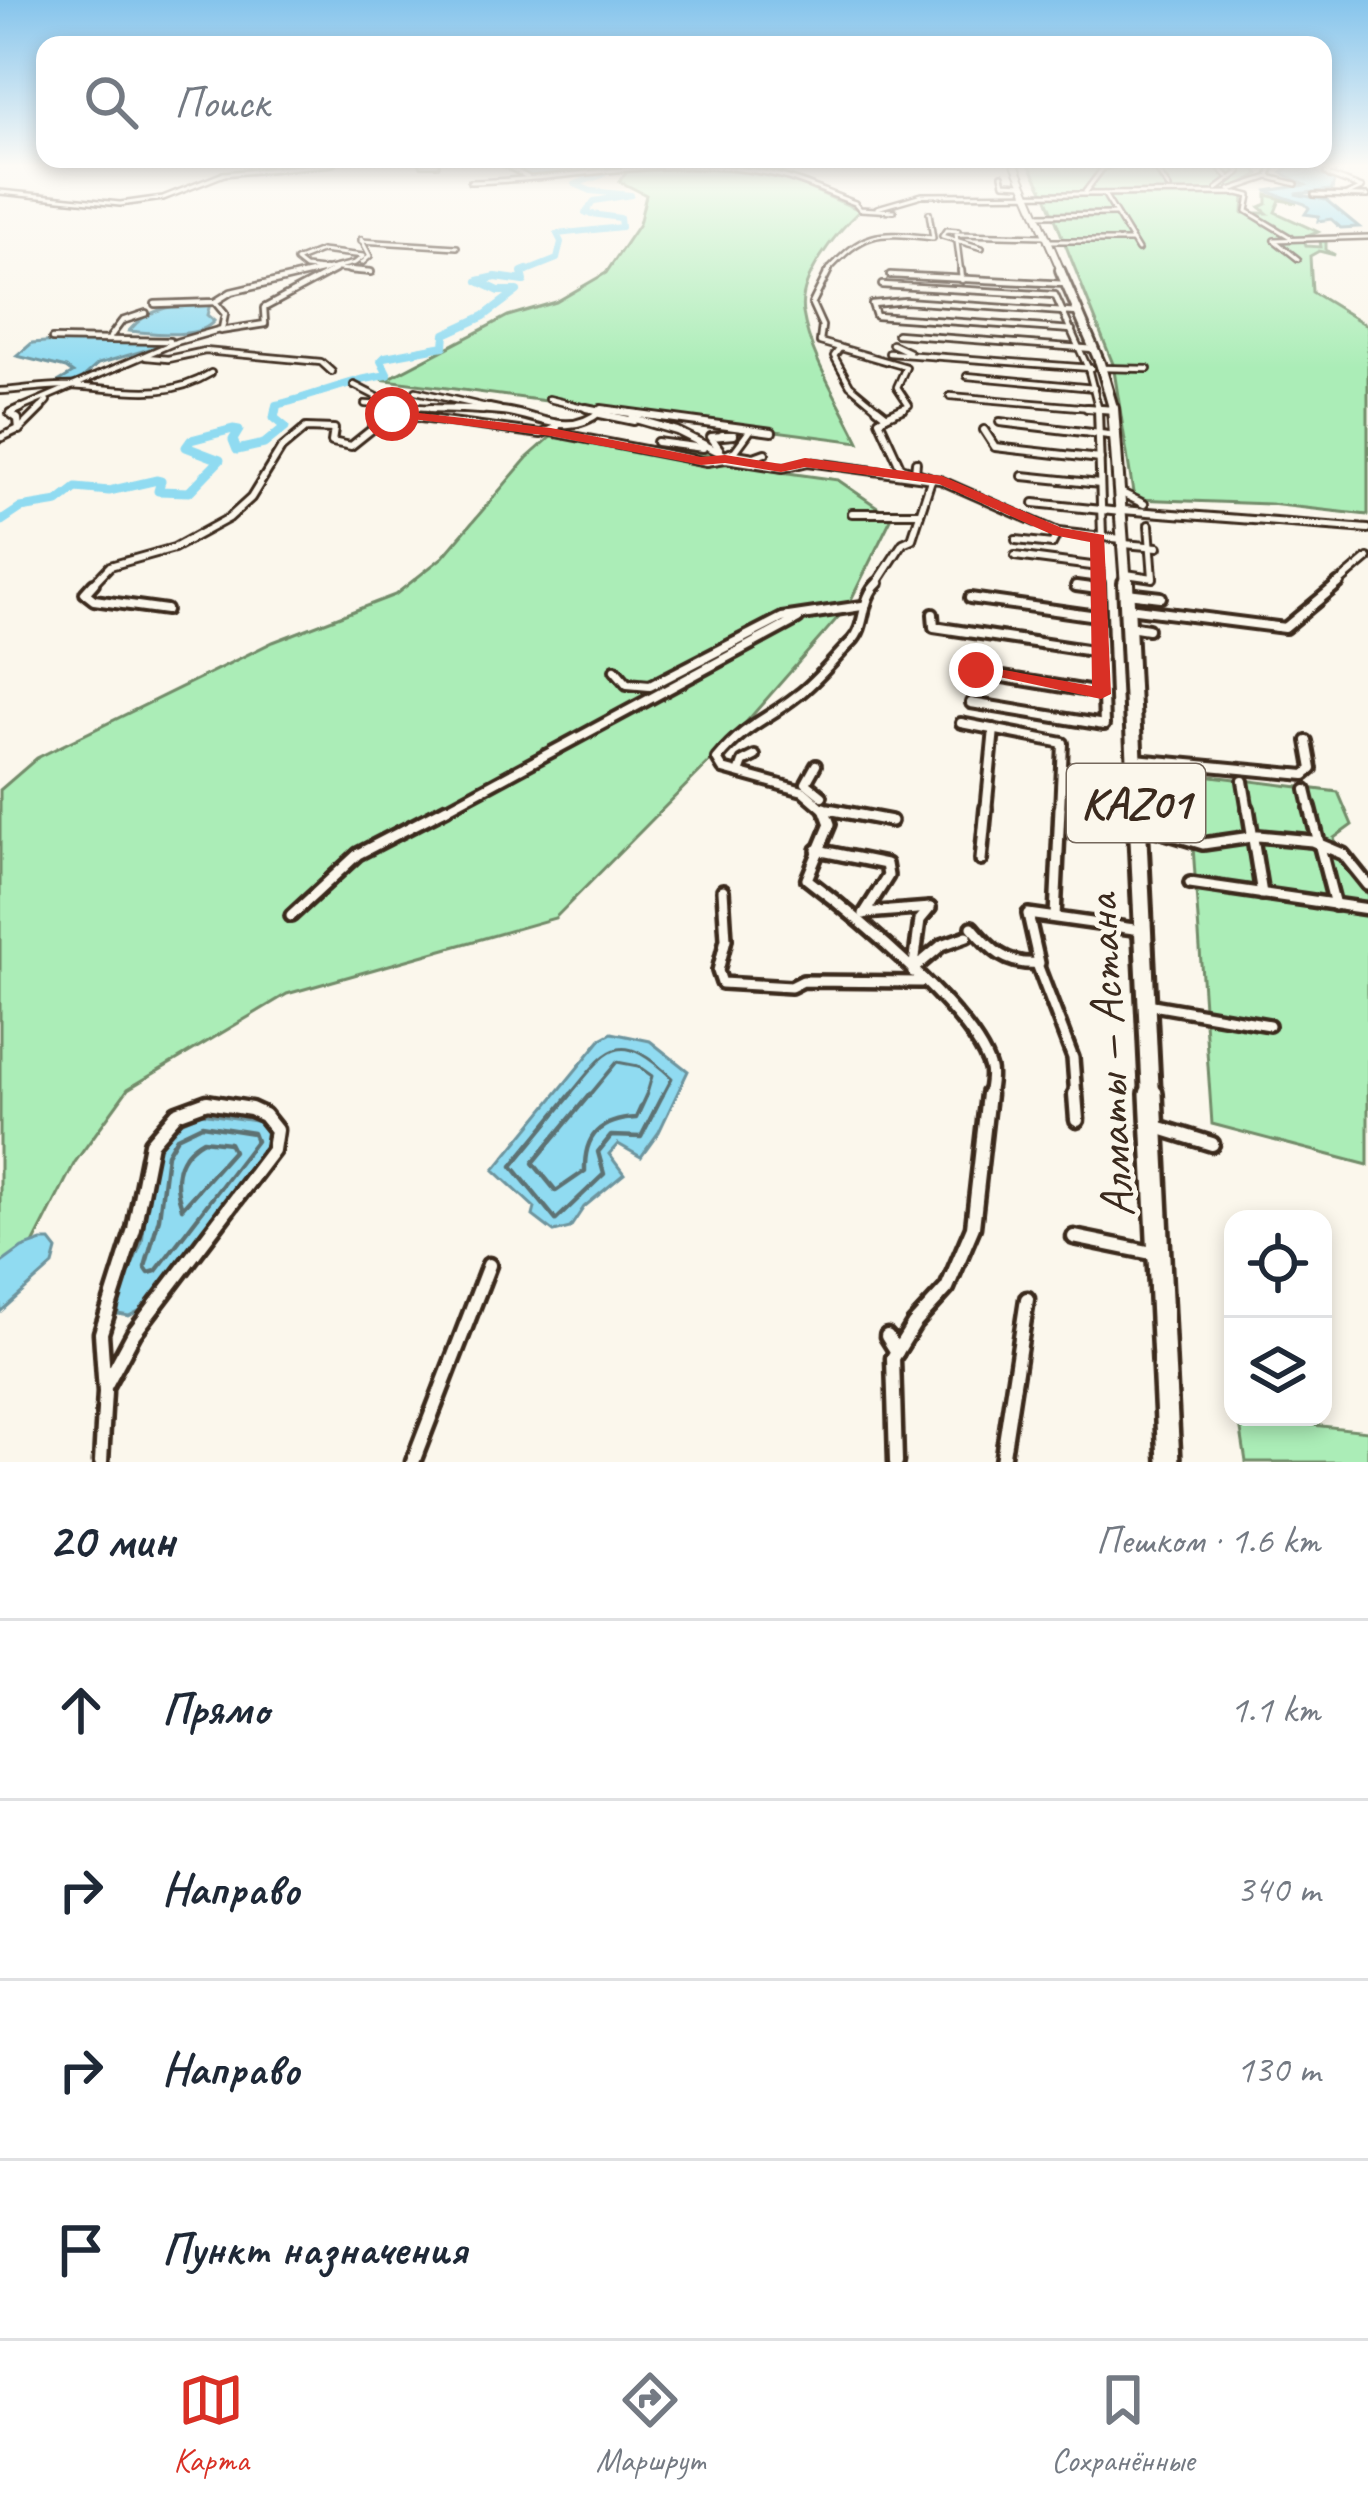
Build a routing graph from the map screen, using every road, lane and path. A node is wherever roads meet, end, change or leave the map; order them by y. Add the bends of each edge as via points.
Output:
1 (932, 232) edge
2 (943, 232) edge
3 (947, 232) edge
4 (1043, 232) edge
5 (1126, 232) edge
6 (1285, 232) edge
7 (977, 234) junction
8 (1368, 237) edge
9 (1295, 238) junction
10 (1046, 239) junction
11 (1132, 241) junction
12 (958, 243) junction
13 (457, 247) dead end
14 (982, 248) dead end
15 (1138, 250) dead end
16 (1298, 259) dead end
17 (337, 269) junction
18 (306, 270) junction
19 (371, 272) dead end
20 (890, 275) dead end
21 (962, 280) junction
22 (882, 285) dead end
23 (215, 302) junction
24 (155, 304) dead end
25 (1070, 312) junction
26 (146, 313) dead end
27 (218, 332) junction
28 (897, 334) dead end
29 (110, 337) junction
30 (52, 339) dead end
31 (176, 342) junction
32 (892, 344) dead end
33 (842, 348) junction
34 (1086, 349) junction
35 (907, 351) junction
36 (145, 357) junction
37 (871, 357) junction
38 (1097, 368) junction
39 (1148, 369) dead end
40 (332, 372) dead end
41 (211, 373) dead end
42 (967, 376) dead end
43 (354, 385) dead end
44 (74, 387) junction
45 (1094, 388) junction
46 (0, 391) edge
47 (416, 392) dead end
48 (950, 396) dead end
49 (53, 397) junction
50 (549, 399) dead end
51 (365, 404) dead end
52 (397, 405) junction
53 (651, 408) dead end
54 (1107, 410) junction
55 (506, 412) junction
56 (601, 414) junction
57 (886, 416) junction
58 (647, 419) junction
59 (1000, 422) dead end
60 (554, 429) junction
61 (19, 430) junction
62 (984, 430) dead end
63 (749, 432) dead end
64 (772, 432) dead end
65 (1100, 434) junction
66 (722, 435) dead end
67 (1119, 436) junction
68 (0, 438) edge
69 (657, 442) dead end
70 (739, 446) junction
71 (765, 453) dead end
72 (723, 454) junction
73 (1100, 459) junction
74 (757, 460) junction
75 (932, 465) dead end
76 (1023, 476) dead end
77 (934, 479) junction
78 (1100, 484) junction
79 (991, 496) dead end
80 (1034, 503) dead end
81 (1002, 505) junction
82 (1122, 505) junction
83 (1144, 505) dead end
84 (1100, 510) junction
85 (852, 513) dead end
86 (918, 513) junction
87 (1149, 525) dead end
88 (1368, 529) edge
89 (1058, 532) junction
90 (1100, 537) junction
91 (1016, 540) dead end
92 (1124, 542) junction
93 (1155, 547) junction
94 (1015, 556) dead end
95 (1368, 558) edge
96 (1099, 567) junction
97 (1126, 574) junction
98 (1076, 586) dead end
99 (1098, 589) junction
100 (1160, 597) dead end
101 (970, 598) dead end
102 (1126, 600) junction
103 (862, 606) junction
104 (166, 610) dead end
105 (933, 614) dead end
106 (1097, 616) junction
107 (798, 619) junction
108 (1127, 626) junction
109 (1148, 629) dead end
110 (1099, 652) junction
111 (978, 661) dead end
112 (615, 670) dead end
113 (1101, 694) junction
114 (971, 704) dead end
115 (961, 724) dead end
116 (994, 729) junction
117 (1306, 741) dead end
118 (755, 756) dead end
119 (1134, 759) junction
120 (816, 765) dead end
121 (739, 773) junction
122 (1243, 781) dead end
123 (1306, 790) dead end
124 (825, 806) junction
125 (891, 821) dead end
126 (1137, 825) junction
127 (1251, 836) junction
128 (1319, 843) junction
129 (817, 850) junction
130 (981, 860) dead end
131 (1190, 883) dead end
132 (1368, 885) edge
133 (723, 890) dead end
134 (1262, 894) junction
135 (1335, 904) junction
136 (1368, 909) edge
137 (860, 915) junction
138 (291, 916) dead end
139 (1055, 917) junction
140 (1142, 930) junction
141 (1037, 964) junction
142 (917, 973) junction
143 (1146, 1004) junction
144 (1269, 1025) dead end
145 (1077, 1120) dead end
146 (1152, 1126) junction
147 (1213, 1144) dead end
148 (1074, 1238) dead end
149 (1158, 1255) junction
150 (489, 1265) dead end
151 (1027, 1300) dead end
152 (887, 1336) dead end
153 (897, 1352) junction
154 (105, 1387) junction
155 (101, 1462) edge
156 (413, 1462) edge
157 (896, 1462) edge
158 (1002, 1462) edge
159 (1169, 1462) edge

1 - 33 street via 930,239 896,233 856,240 826,273 812,307 819,341
2 - 12 street
3 - 7 street
4 - 10 highway, Алматы — Астана / KАZ01
5 - 11 street
6 - 9 street
7 - 10 street
7 - 12 street via 956,234
8 - 9 street
9 - 16 street via 1273,244
10 - 11 street
10 - 25 highway, Алматы — Астана / KАZ01
11 - 15 street
12 - 14 street
12 - 21 street
13 - 17 street via 361,240 369,259
17 - 19 street
17 - 27 street via 267,306 265,324
18 - 18 street via 355,263 364,256 316,251 296,261
18 - 23 street
20 - 21 street
21 - 25 street
22 - 25 street
23 - 24 street
23 - 27 street via 226,320
25 - 25 street via 877,318 872,304 881,301
25 - 34 highway, Алматы — Астана / KАZ01
26 - 29 street via 122,321
27 - 31 street
28 - 34 street
29 - 30 street
29 - 31 street
31 - 36 street
32 - 35 street
33 - 37 street
33 - 57 street via 834,356 846,380
34 - 38 highway, Алматы — Астана / KАZ01
35 - 37 street
35 - 38 street
36 - 40 street via 205,351 321,362
36 - 44 street
37 - 57 street via 906,367 896,387 908,405
38 - 39 street
38 - 45 street
38 - 54 highway, Алматы — Астана / KАZ01
41 - 44 street via 159,394
42 - 45 street
43 - 52 street
44 - 46 street
44 - 49 street
45 - 54 street
47 - 55 street
48 - 54 street
49 - 61 street
49 - 61 street via 10,413
50 - 56 street
51 - 52 street
52 - 55 street
53 - 58 street
54 - 65 street
54 - 67 highway, Алматы — Астана / KАZ01
55 - 60 street
56 - 58 street
56 - 60 street
57 - 77 street via 879,420 901,468
58 - 64 street
58 - 72 street
59 - 65 street
60 - 72 street via 701,461
60 - 104 street via 392,414 351,446 332,442 334,429 306,428 229,518 174,548 110,566 85,593
61 - 68 street
62 - 73 street via 995,447
63 - 70 street
65 - 67 street
65 - 73 street
66 - 72 street via 710,438
67 - 82 highway, Алматы — Астана / KАZ01
69 - 72 street
70 - 72 street
70 - 74 street
71 - 74 street
72 - 74 street
73 - 78 street
74 - 77 street
75 - 77 street
76 - 78 street
77 - 81 street
77 - 86 street
78 - 84 street
79 - 81 street
80 - 84 street
81 - 89 street
82 - 83 street
82 - 84 street
82 - 88 street
82 - 92 highway, Алматы — Астана / KАZ01
84 - 90 street
85 - 86 street
86 - 103 street via 911,539
87 - 93 street
89 - 90 street
89 - 91 street via 1052,544
90 - 92 street
90 - 96 street
92 - 93 street
92 - 97 highway, Алматы — Астана / KАZ01
93 - 97 street via 1153,578
94 - 96 street
95 - 102 street via 1286,628
96 - 99 street
97 - 102 highway, Алматы — Астана / KАZ01
98 - 99 street
99 - 106 street
100 - 102 street
101 - 106 street
102 - 108 highway, Алматы — Астана / KАZ01
103 - 107 street
103 - 121 street via 856,638 817,680 723,748 719,766
105 - 110 street via 934,627
106 - 110 street
107 - 112 street via 782,618 650,686 627,684
107 - 138 street via 358,854
108 - 109 street
108 - 119 highway, Алматы — Астана / KАZ01
110 - 113 street
111 - 113 street via 979,674
113 - 114 street via 1104,725
115 - 116 street
116 - 130 street
116 - 139 street via 1063,742
117 - 119 street via 1312,769 1305,775
118 - 121 street
119 - 126 highway, Алматы — Астана / KАZ01
120 - 124 street via 806,783
121 - 124 street
122 - 127 street
123 - 128 street
124 - 125 street
124 - 129 street via 830,824
126 - 127 street via 1204,844
126 - 140 highway, Алматы — Астана / KАZ01
127 - 128 street
127 - 134 street
128 - 132 street via 1343,854
128 - 135 street
129 - 137 street via 807,879
129 - 137 street via 886,864 888,876
131 - 134 street
133 - 142 street via 722,983 791,987
134 - 135 street
135 - 136 street
137 - 142 street
137 - 142 street via 929,908 920,920
139 - 140 street
139 - 141 street via 1025,915
140 - 143 highway, Алматы — Астана / KАZ01
141 - 142 street via 1005,963 969,932 942,945
141 - 145 street via 1073,1058
142 - 153 street via 986,1057 992,1085 973,1227 947,1288
143 - 144 street
143 - 146 highway, Алматы — Астана / KАZ01
146 - 147 street
146 - 149 highway, Алматы — Астана / KАZ01
148 - 149 street
149 - 159 highway, Алматы — Астана / KАZ01
150 - 156 street
151 - 158 street
152 - 153 street
153 - 157 street
154 - 154 street via 134,1333 274,1150 276,1130 264,1114 196,1104 156,1134 104,1311
154 - 155 street

